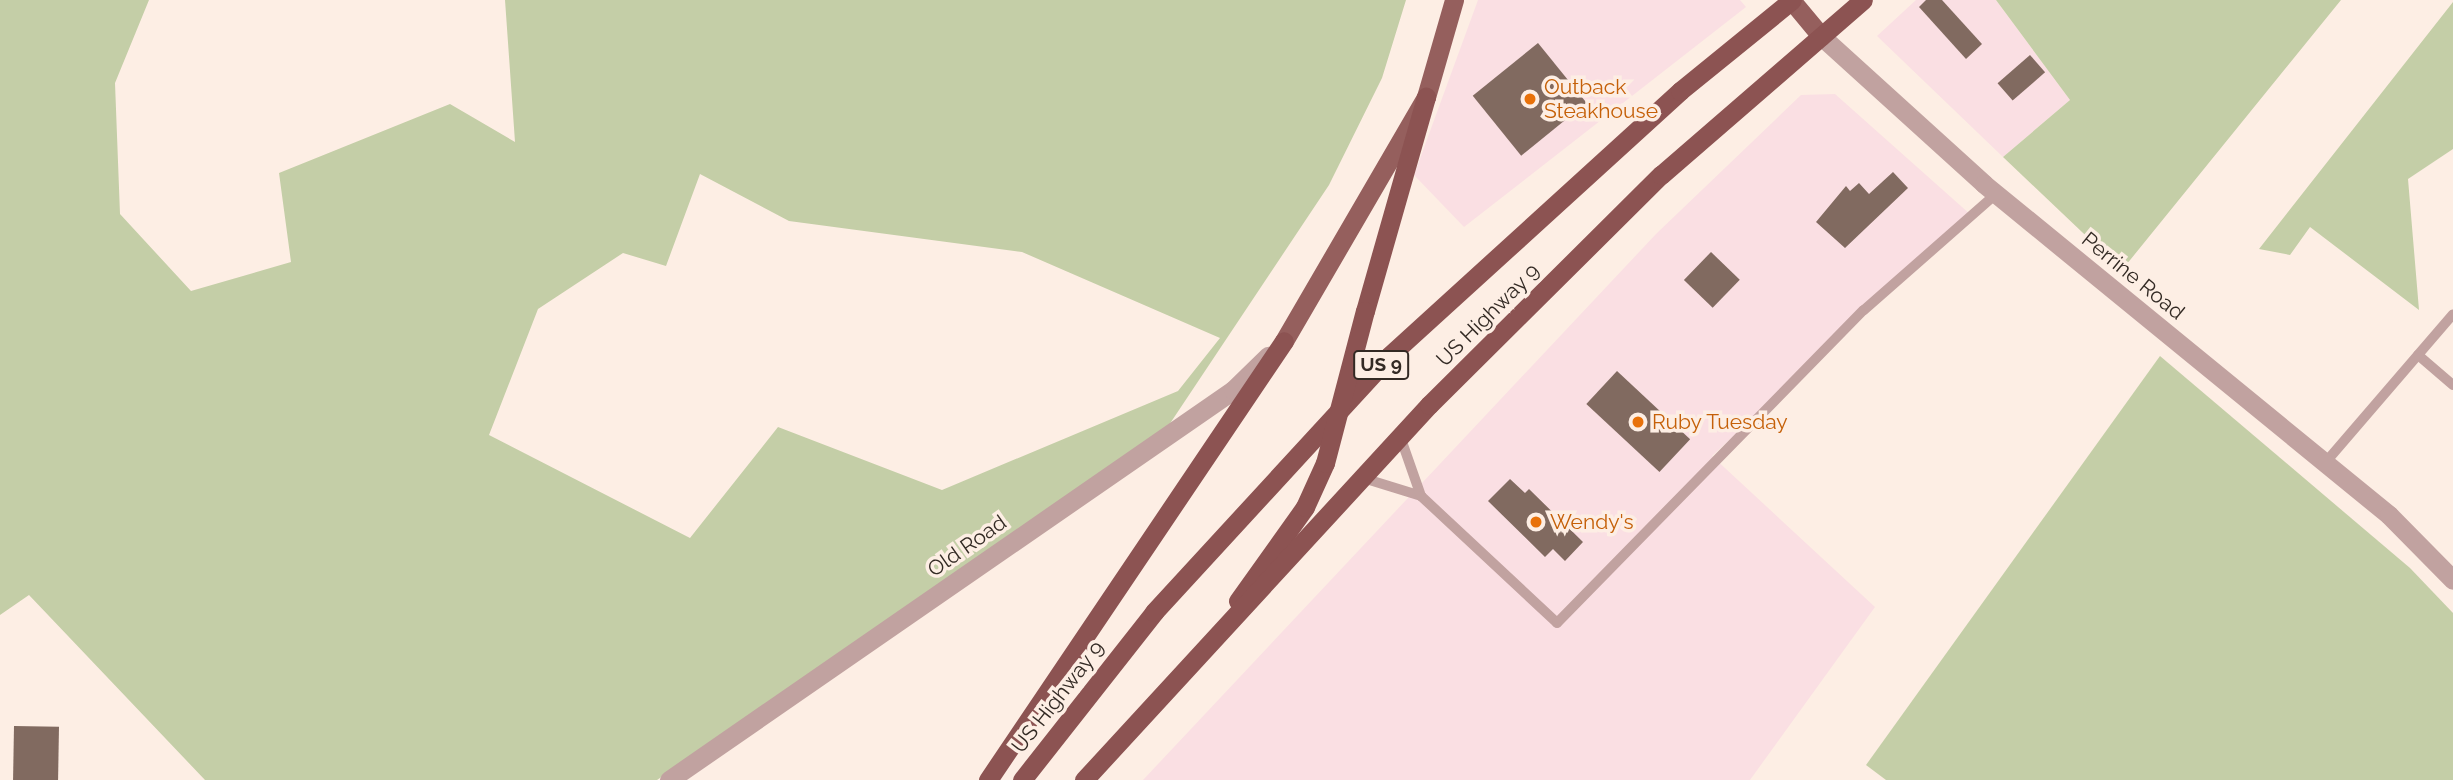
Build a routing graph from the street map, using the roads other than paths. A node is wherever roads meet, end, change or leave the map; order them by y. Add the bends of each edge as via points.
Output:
1 (1454, 0) edge
2 (1791, 0) edge
3 (1863, 0) edge
4 (1821, 36) junction
5 (1426, 97) junction
6 (1996, 194) junction
7 (2453, 314) edge
8 (1284, 341) junction
9 (2418, 355) junction
10 (2453, 386) edge
11 (1400, 436) junction
12 (2325, 463) junction
13 (1363, 478) junction
14 (1421, 496) junction
15 (2453, 580) edge
16 (1191, 667) junction
17 (669, 780) edge
18 (988, 780) edge
19 (1022, 780) edge
20 (1084, 780) edge

1 - 5 main road
2 - 4 main road, Perrine Road
2 - 19 highway, US Highway 9 / US 9 via 1680,92 1389,356 1154,612
3 - 4 highway, US Highway 9
4 - 6 street, Perrine Road
4 - 11 highway, US Highway 9 via 1661,175
5 - 8 main road
5 - 16 highway, bridge via 1325,463 1305,507
6 - 12 street, Perrine Road
6 - 14 lane via 1864,310 1557,623
7 - 9 lane
8 - 17 street, Old Road via 1233,390
8 - 18 highway
9 - 10 lane
9 - 12 lane
11 - 13 highway, US Highway 9
11 - 14 lane
12 - 15 street, Perrine Road via 2389,515
13 - 14 lane
13 - 16 highway, US Highway 9
16 - 20 highway, US Highway 9

